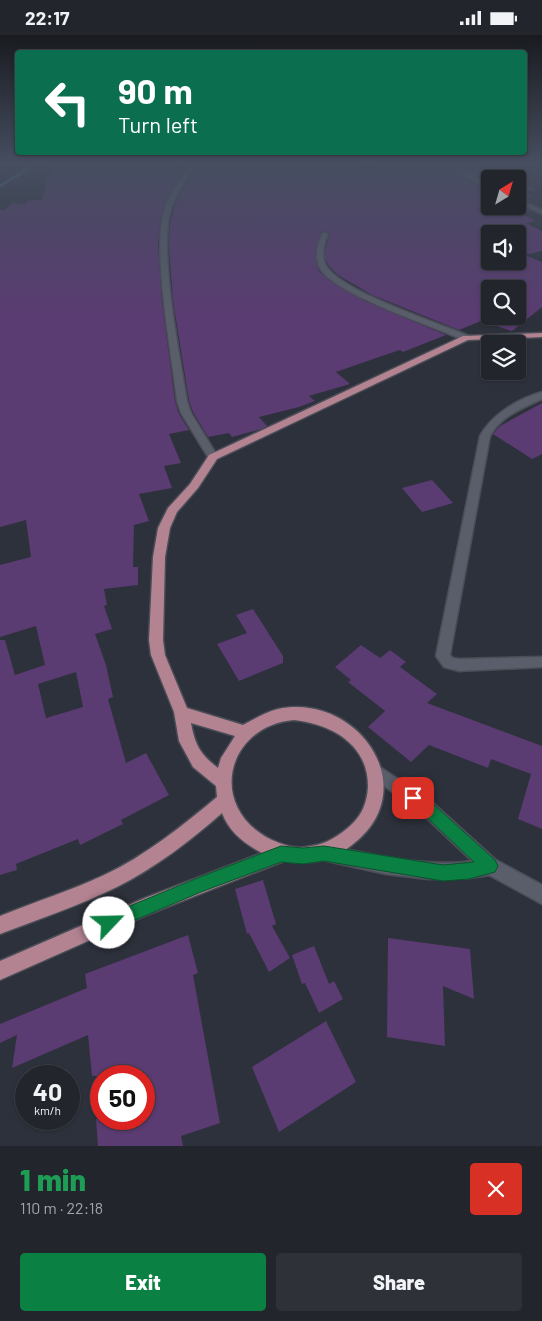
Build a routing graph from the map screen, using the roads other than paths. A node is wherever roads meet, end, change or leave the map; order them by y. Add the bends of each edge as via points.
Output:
1 (166, 217) edge
2 (325, 233) dead end
3 (542, 335) edge
4 (466, 338) junction
5 (542, 395) edge
6 (214, 457) junction
7 (542, 662) edge
8 (181, 712) junction
9 (246, 732) junction
10 (374, 770) junction
11 (222, 781) junction
12 (224, 801) junction
13 (324, 853) junction
14 (281, 854) junction
15 (490, 866) junction
16 (542, 895) edge
17 (0, 925) edge
18 (0, 971) edge

1 - 6 street via 166,280 182,401
2 - 4 street via 320,255 324,270 342,285
3 - 4 main road
4 - 6 main road
5 - 7 street via 495,421 485,436 443,657 458,665
6 - 8 main road via 172,511 160,545 156,640 158,655
8 - 9 main road
8 - 11 main road via 188,741 198,762
9 - 10 main road via 262,721 280,715 320,717 354,736
9 - 11 main road via 233,746 225,763
10 - 13 main road via 376,795 368,820 350,840
10 - 15 street via 426,807
11 - 12 main road
12 - 14 main road via 242,830 256,842
12 - 17 main road via 184,835 140,865 110,881
13 - 14 main road via 303,856
13 - 15 street via 443,873
14 - 18 main road via 145,907
15 - 16 street

